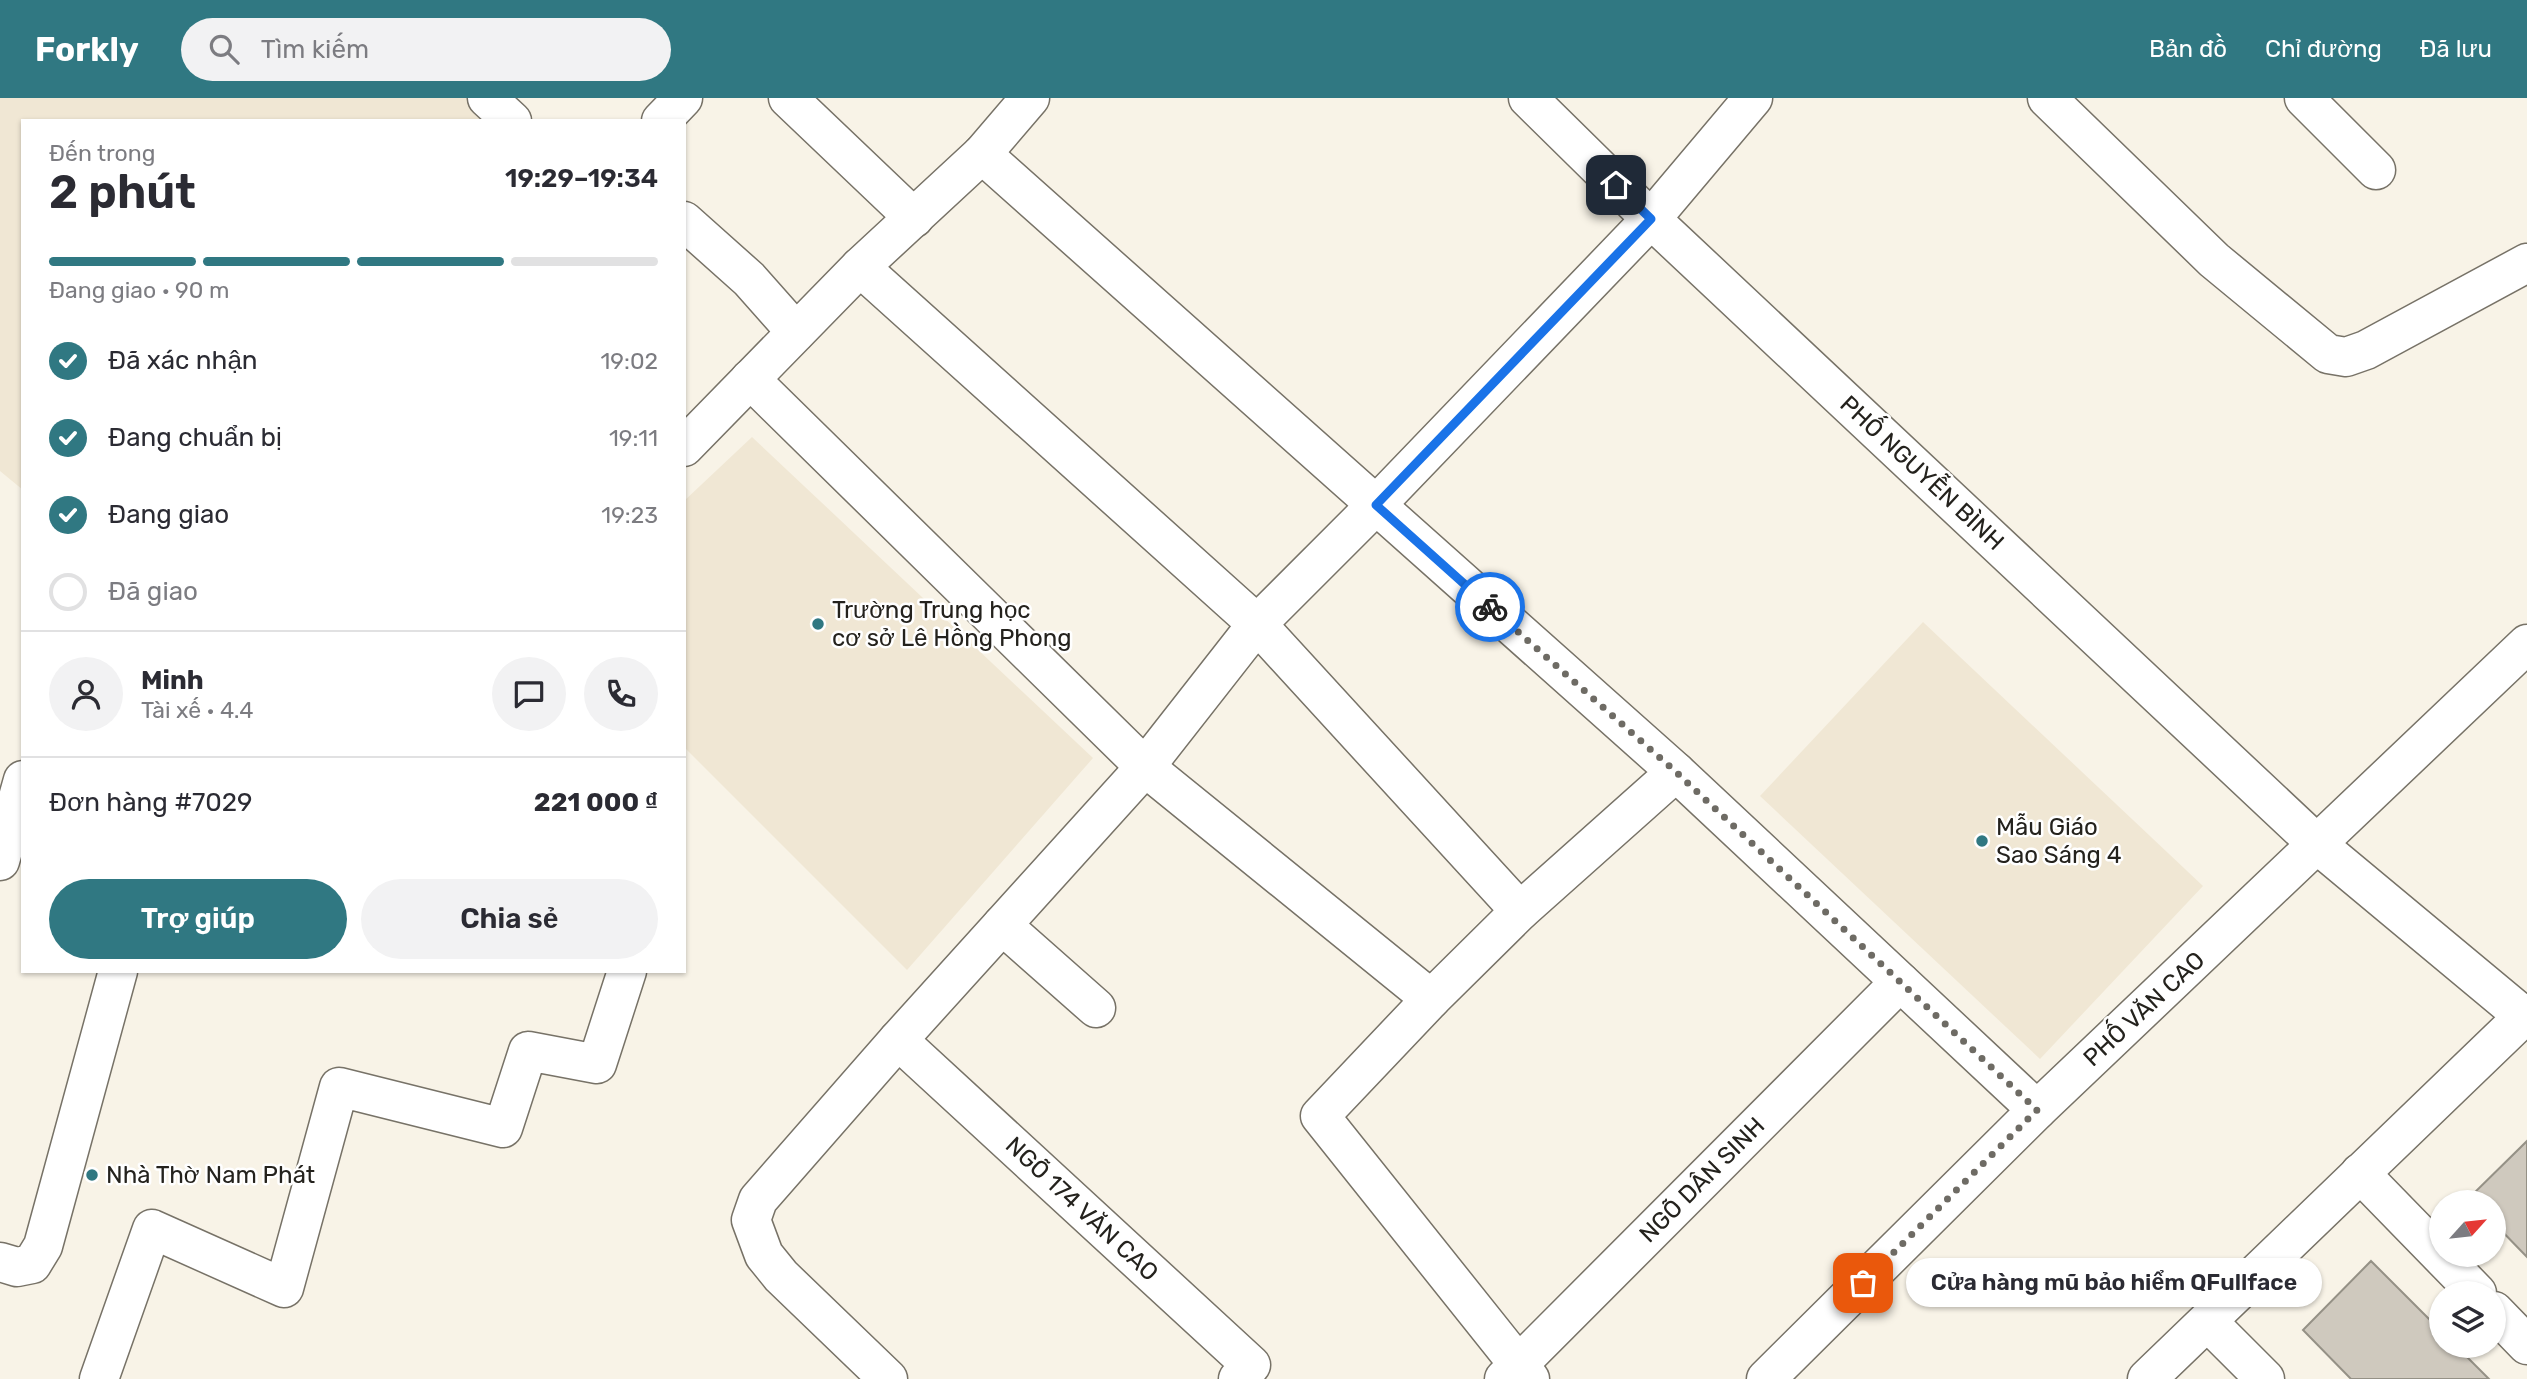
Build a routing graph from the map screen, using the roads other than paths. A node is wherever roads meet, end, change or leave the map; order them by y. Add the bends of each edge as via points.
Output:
1 (487, 98) edge
2 (683, 98) edge
3 (788, 98) edge
4 (1030, 98) edge
5 (1528, 98) edge
6 (1752, 98) edge
7 (2047, 98) edge
8 (2304, 98) edge
9 (510, 119) edge
10 (663, 119) edge
11 (982, 154) junction
12 (2376, 170) dead end
13 (914, 218) junction
14 (1651, 219) junction
15 (686, 223) edge
16 (2527, 263) edge
17 (860, 267) junction
18 (796, 332) junction
19 (750, 379) junction
20 (686, 442) edge
21 (1376, 505) junction
22 (1257, 624) junction
23 (2527, 644) edge
24 (1145, 768) junction
25 (1676, 772) junction
26 (21, 787) edge
27 (2318, 845) junction
28 (0, 861) edge
29 (1520, 911) junction
30 (1002, 925) junction
31 (117, 973) edge
32 (626, 973) edge
33 (1900, 982) junction
34 (1431, 999) junction
35 (1096, 1008) dead end
36 (2526, 1016) edge
37 (898, 1040) junction
38 (2037, 1110) junction
39 (2360, 1173) junction
40 (0, 1262) edge
41 (2465, 1281) edge
42 (2208, 1322) junction
43 (2506, 1323) edge
44 (2527, 1345) edge
45 (1517, 1374) edge
46 (99, 1379) edge
47 (888, 1379) edge
48 (1238, 1379) edge
49 (1766, 1379) edge
50 (2147, 1379) edge
51 (2265, 1379) edge

1 - 9 street
2 - 10 street
3 - 13 street
4 - 11 street
5 - 14 street, PHỐ NGUYỄN BÌNH
6 - 14 street
7 - 16 street via 2214,260 2328,354 2346,357 2366,350
8 - 12 street
11 - 13 street
11 - 21 street
13 - 17 street
14 - 21 street
14 - 27 street, PHỐ NGUYỄN BÌNH
15 - 18 street via 749,279
17 - 18 street
17 - 22 street
18 - 19 street
19 - 20 street
19 - 24 street
21 - 22 street
21 - 25 street
22 - 24 street
22 - 29 street
23 - 27 street, PHỐ VĂN CAO
24 - 30 street
24 - 34 street
25 - 29 street
25 - 33 street
26 - 28 street
27 - 36 street, PHỐ NGUYỄN BÌNH
27 - 38 street, PHỐ VĂN CAO
29 - 34 street
30 - 35 street
30 - 37 street
31 - 40 street via 43,1246 32,1264 17,1267
32 - 46 street via 597,1065 528,1051 503,1128 339,1087 284,1289 152,1229
33 - 38 street
33 - 45 street, NGÕ DÂN SINH
34 - 45 street via 1320,1116
36 - 39 street
37 - 47 street via 758,1200 751,1220 764,1255 781,1276
37 - 48 street, NGÕ 174 VĂN CAO via 1251,1365
38 - 49 street, PHỐ VĂN CAO
39 - 41 street
39 - 42 street
42 - 50 street
42 - 51 street
43 - 44 street

